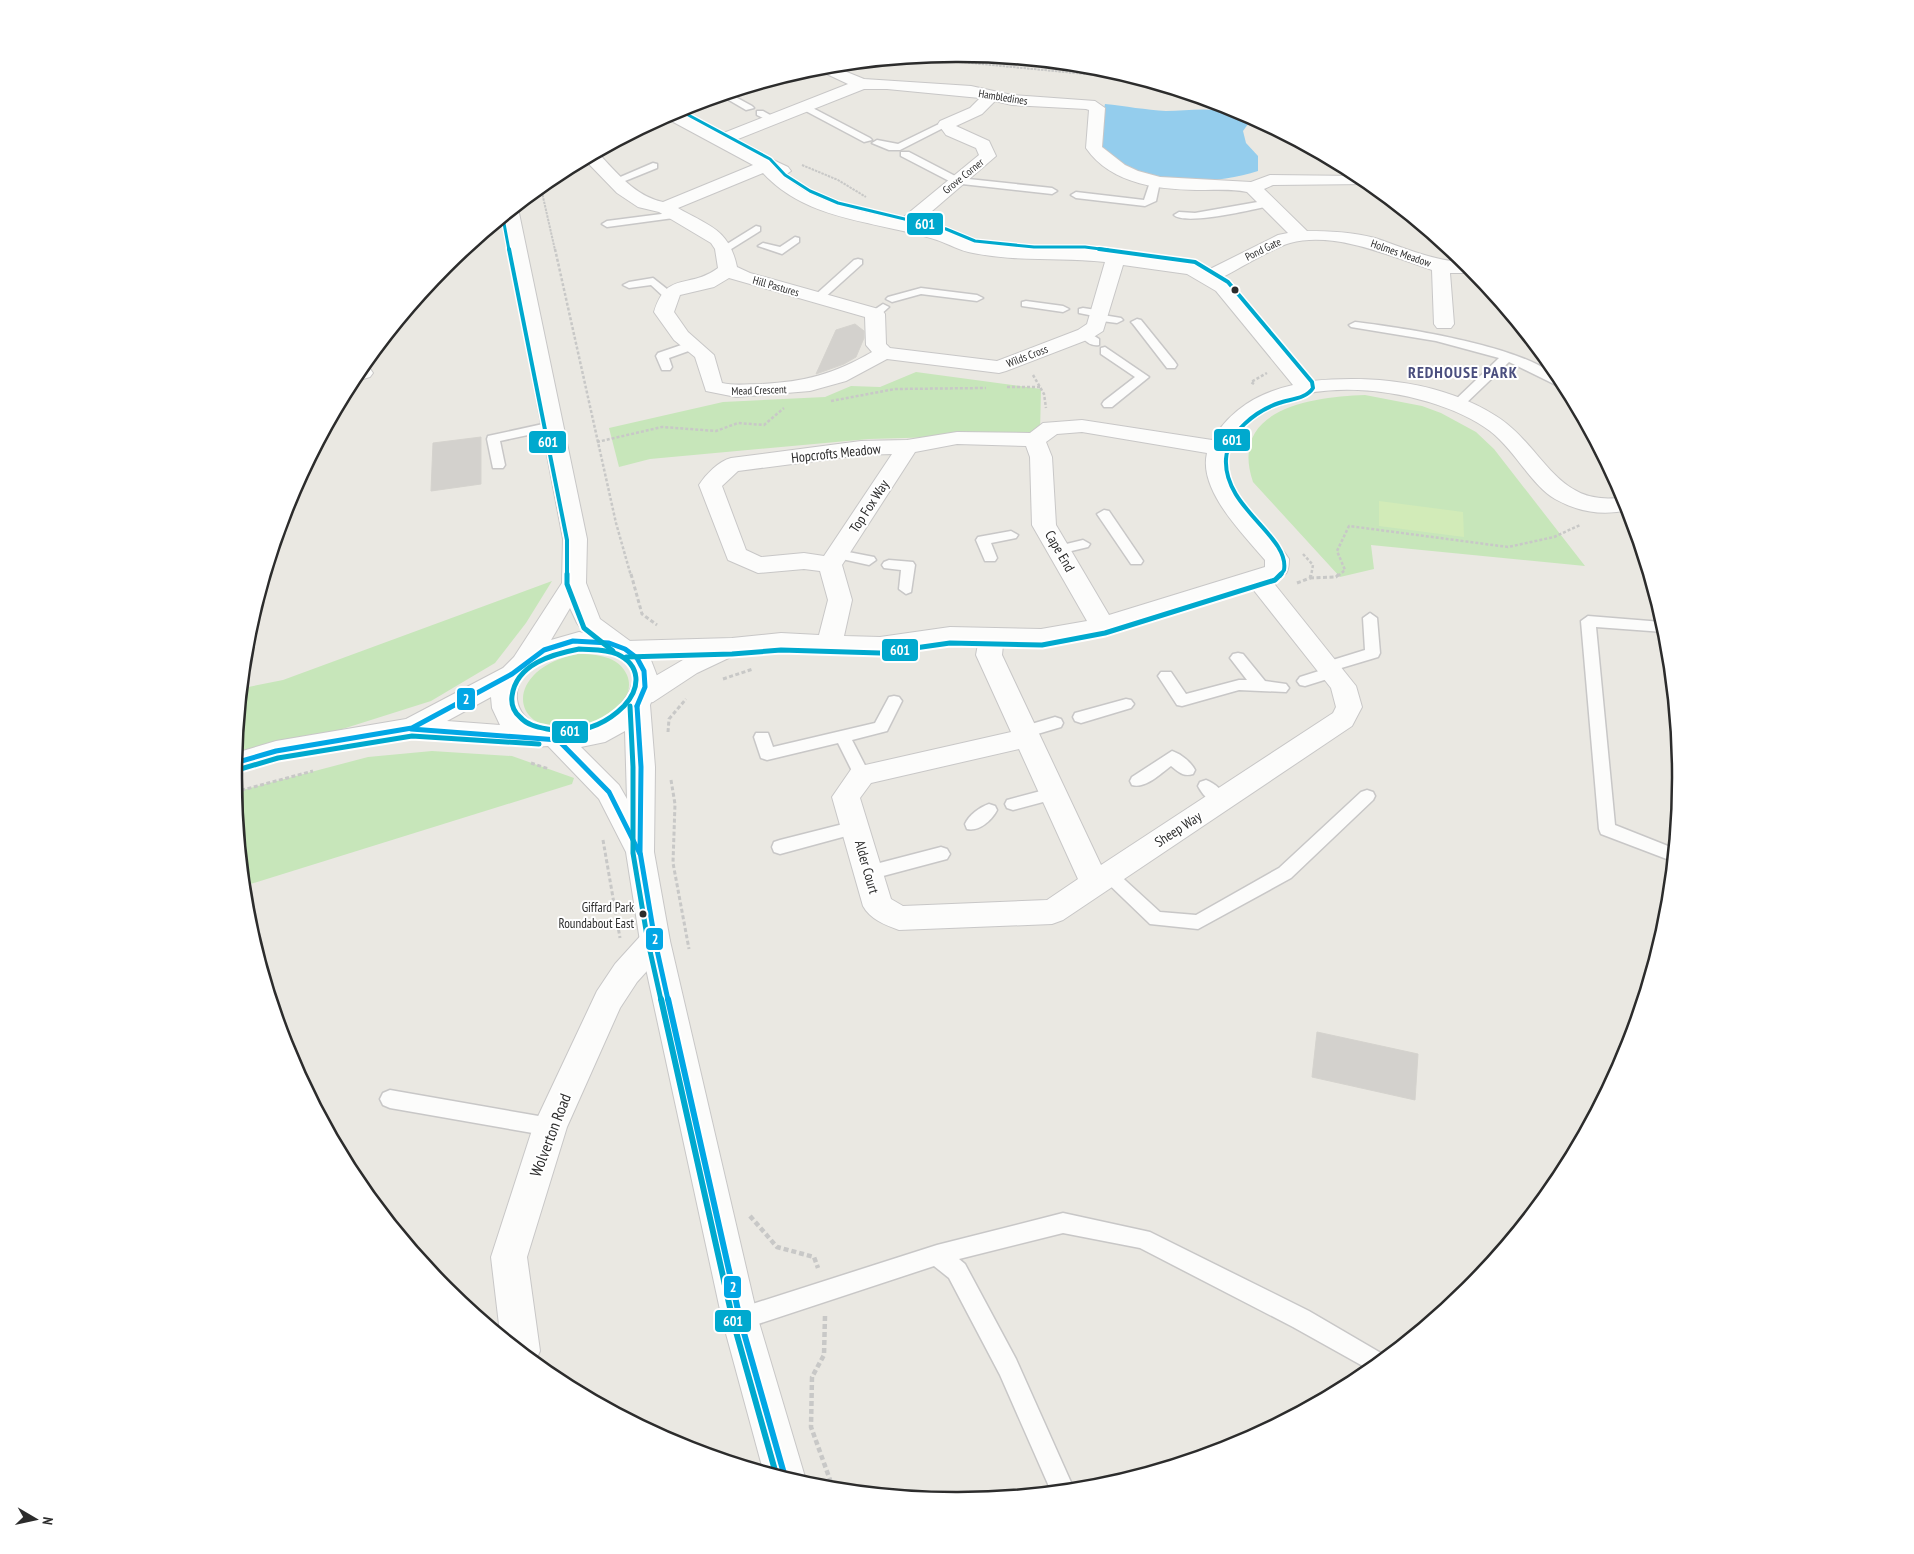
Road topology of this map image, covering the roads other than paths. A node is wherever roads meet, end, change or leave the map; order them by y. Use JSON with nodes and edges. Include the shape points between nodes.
{"nodes":[{"id":1,"x":836,"y":73,"type":"edge"},
{"id":2,"x":862,"y":84,"type":"junction"},
{"id":3,"x":990,"y":97,"type":"junction"},
{"id":4,"x":732,"y":98,"type":"edge"},
{"id":5,"x":805,"y":107,"type":"junction"},
{"id":6,"x":749,"y":108,"type":"dead end"},
{"id":7,"x":680,"y":119,"type":"edge"},
{"id":8,"x":946,"y":124,"type":"junction"},
{"id":9,"x":720,"y":140,"type":"junction"},
{"id":10,"x":867,"y":140,"type":"dead end"},
{"id":11,"x":877,"y":143,"type":"dead end"},
{"id":12,"x":905,"y":154,"type":"dead end"},
{"id":13,"x":596,"y":161,"type":"edge"},
{"id":14,"x":653,"y":166,"type":"dead end"},
{"id":15,"x":766,"y":166,"type":"junction"},
{"id":16,"x":1349,"y":180,"type":"edge"},
{"id":17,"x":616,"y":181,"type":"junction"},
{"id":18,"x":957,"y":181,"type":"junction"},
{"id":19,"x":1155,"y":182,"type":"junction"},
{"id":20,"x":1248,"y":186,"type":"junction"},
{"id":21,"x":1052,"y":191,"type":"dead end"},
{"id":22,"x":1076,"y":195,"type":"dead end"},
{"id":23,"x":1269,"y":203,"type":"junction"},
{"id":24,"x":671,"y":212,"type":"junction"},
{"id":25,"x":1179,"y":214,"type":"dead end"},
{"id":26,"x":511,"y":219,"type":"edge"},
{"id":27,"x":606,"y":224,"type":"dead end"},
{"id":28,"x":903,"y":227,"type":"junction"},
{"id":29,"x":756,"y":229,"type":"dead end"},
{"id":30,"x":1302,"y":236,"type":"junction"},
{"id":31,"x":795,"y":240,"type":"dead end"},
{"id":32,"x":737,"y":243,"type":"junction"},
{"id":33,"x":763,"y":246,"type":"dead end"},
{"id":34,"x":1116,"y":258,"type":"junction"},
{"id":35,"x":858,"y":262,"type":"dead end"},
{"id":36,"x":1441,"y":267,"type":"junction"},
{"id":37,"x":1457,"y":268,"type":"edge"},
{"id":38,"x":728,"y":270,"type":"junction"},
{"id":39,"x":1208,"y":276,"type":"junction"},
{"id":40,"x":629,"y":285,"type":"dead end"},
{"id":41,"x":668,"y":295,"type":"junction"},
{"id":42,"x":818,"y":298,"type":"junction"},
{"id":43,"x":977,"y":298,"type":"dead end"},
{"id":44,"x":1026,"y":304,"type":"dead end"},
{"id":45,"x":884,"y":307,"type":"junction"},
{"id":46,"x":1063,"y":308,"type":"dead end"},
{"id":47,"x":1137,"y":322,"type":"dead end"},
{"id":48,"x":1444,"y":324,"type":"dead end"},
{"id":49,"x":1355,"y":325,"type":"dead end"},
{"id":50,"x":693,"y":345,"type":"junction"},
{"id":51,"x":1105,"y":350,"type":"dead end"},
{"id":52,"x":884,"y":353,"type":"junction"},
{"id":53,"x":1506,"y":358,"type":"junction"},
{"id":54,"x":1170,"y":365,"type":"dead end"},
{"id":55,"x":666,"y":367,"type":"dead end"},
{"id":56,"x":1547,"y":374,"type":"edge"},
{"id":57,"x":1306,"y":387,"type":"junction"},
{"id":58,"x":1108,"y":404,"type":"dead end"},
{"id":59,"x":1457,"y":405,"type":"junction"},
{"id":60,"x":552,"y":426,"type":"junction"},
{"id":61,"x":1043,"y":434,"type":"junction"},
{"id":62,"x":907,"y":447,"type":"junction"},
{"id":63,"x":1218,"y":448,"type":"junction"},
{"id":64,"x":498,"y":465,"type":"dead end"},
{"id":65,"x":1617,"y":505,"type":"edge"},
{"id":66,"x":1104,"y":514,"type":"dead end"},
{"id":67,"x":1011,"y":535,"type":"dead end"},
{"id":68,"x":1083,"y":544,"type":"dead end"},
{"id":69,"x":1059,"y":550,"type":"junction"},
{"id":70,"x":990,"y":558,"type":"dead end"},
{"id":71,"x":834,"y":559,"type":"junction"},
{"id":72,"x":869,"y":560,"type":"dead end"},
{"id":73,"x":1136,"y":560,"type":"dead end"},
{"id":74,"x":889,"y":564,"type":"dead end"},
{"id":75,"x":574,"y":583,"type":"junction"},
{"id":76,"x":1263,"y":586,"type":"junction"},
{"id":77,"x":906,"y":589,"type":"dead end"},
{"id":78,"x":1370,"y":618,"type":"dead end"},
{"id":79,"x":1103,"y":626,"type":"junction"},
{"id":80,"x":1655,"y":626,"type":"edge"},
{"id":81,"x":991,"y":636,"type":"junction"},
{"id":82,"x":829,"y":644,"type":"junction"},
{"id":83,"x":622,"y":647,"type":"junction"},
{"id":84,"x":1238,"y":658,"type":"dead end"},
{"id":85,"x":690,"y":667,"type":"junction"},
{"id":86,"x":517,"y":669,"type":"junction"},
{"id":87,"x":1330,"y":670,"type":"junction"},
{"id":88,"x":1166,"y":676,"type":"dead end"},
{"id":89,"x":1306,"y":681,"type":"dead end"},
{"id":90,"x":1260,"y":686,"type":"junction"},
{"id":91,"x":1281,"y":688,"type":"dead end"},
{"id":92,"x":641,"y":701,"type":"junction"},
{"id":93,"x":894,"y":701,"type":"dead end"},
{"id":94,"x":1126,"y":704,"type":"dead end"},
{"id":95,"x":1081,"y":717,"type":"dead end"},
{"id":96,"x":1055,"y":723,"type":"dead end"},
{"id":97,"x":412,"y":728,"type":"junction"},
{"id":98,"x":1025,"y":735,"type":"junction"},
{"id":99,"x":762,"y":736,"type":"dead end"},
{"id":100,"x":843,"y":737,"type":"junction"},
{"id":101,"x":549,"y":738,"type":"junction"},
{"id":102,"x":243,"y":761,"type":"edge"},
{"id":103,"x":1187,"y":770,"type":"dead end"},
{"id":104,"x":862,"y":775,"type":"junction"},
{"id":105,"x":1138,"y":781,"type":"dead end"},
{"id":106,"x":1052,"y":794,"type":"junction"},
{"id":107,"x":1367,"y":796,"type":"dead end"},
{"id":108,"x":1013,"y":804,"type":"dead end"},
{"id":109,"x":989,"y":810,"type":"dead end"},
{"id":110,"x":973,"y":824,"type":"dead end"},
{"id":111,"x":855,"y":827,"type":"junction"},
{"id":112,"x":780,"y":847,"type":"dead end"},
{"id":113,"x":640,"y":852,"type":"junction"},
{"id":114,"x":1667,"y":853,"type":"edge"},
{"id":115,"x":941,"y":854,"type":"dead end"},
{"id":116,"x":868,"y":873,"type":"junction"},
{"id":117,"x":1102,"y":880,"type":"junction"},
{"id":118,"x":655,"y":941,"type":"junction"},
{"id":119,"x":390,"y":1099,"type":"dead end"},
{"id":120,"x":550,"y":1127,"type":"junction"},
{"id":121,"x":937,"y":1255,"type":"junction"},
{"id":122,"x":740,"y":1319,"type":"junction"},
{"id":123,"x":520,"y":1342,"type":"edge"},
{"id":124,"x":1372,"y":1358,"type":"edge"},
{"id":125,"x":783,"y":1470,"type":"edge"},
{"id":126,"x":1060,"y":1483,"type":"edge"}],
"edges":[{"from":1,"to":2,"type":"street"},
{"from":2,"to":3,"type":"street","name":"Hambledines","via":[[971,92]]},
{"from":2,"to":5,"type":"street","name":"Hambledines"},
{"from":3,"to":8,"type":"street","via":[[976,111]]},
{"from":3,"to":19,"type":"street","name":"Hambledines","via":[[1089,104],[1097,108],[1094,148],[1108,163],[1130,175]]},
{"from":4,"to":6,"type":"lane"},
{"from":5,"to":9,"type":"street","name":"Hambledines","via":[[767,116]]},
{"from":5,"to":10,"type":"lane"},
{"from":7,"to":9,"type":"street"},
{"from":8,"to":11,"type":"lane","via":[[900,147]]},
{"from":8,"to":18,"type":"street","name":"Grove Corner","via":[[952,132],[983,146],[988,156]]},
{"from":9,"to":15,"type":"street"},
{"from":12,"to":18,"type":"lane"},
{"from":13,"to":17,"type":"street"},
{"from":14,"to":17,"type":"lane"},
{"from":15,"to":24,"type":"street","via":[[686,197]]},
{"from":15,"to":28,"type":"street","via":[[780,181],[807,198],[836,210]]},
{"from":16,"to":20,"type":"street","name":"Hambledines","via":[[1270,180]]},
{"from":17,"to":24,"type":"street","via":[[644,203]]},
{"from":18,"to":21,"type":"lane"},
{"from":18,"to":28,"type":"street","name":"Grove Corner"},
{"from":19,"to":20,"type":"street","name":"Hambledines"},
{"from":19,"to":22,"type":"lane","via":[[1151,201],[1145,203]]},
{"from":20,"to":23,"type":"street","name":"Pond Gate"},
{"from":23,"to":25,"type":"lane","via":[[1195,216]]},
{"from":23,"to":30,"type":"street","name":"Pond Gate"},
{"from":24,"to":27,"type":"lane"},
{"from":24,"to":32,"type":"street","via":[[718,239]]},
{"from":26,"to":60,"type":"street"},
{"from":28,"to":34,"type":"street","via":[[944,236],[973,248],[1034,255],[1084,254]]},
{"from":29,"to":32,"type":"lane"},
{"from":30,"to":36,"type":"street","name":"Holmes Meadow","via":[[1334,236],[1368,242]]},
{"from":30,"to":39,"type":"street","name":"Pond Gate","via":[[1284,239]]},
{"from":31,"to":33,"type":"lane","via":[[782,251]]},
{"from":32,"to":38,"type":"street"},
{"from":34,"to":39,"type":"street","via":[[1177,265]]},
{"from":34,"to":52,"type":"street","name":"Wilds Cross","via":[[1090,338],[999,367]]},
{"from":35,"to":42,"type":"lane"},
{"from":36,"to":37,"type":"street","name":"Holmes Meadow"},
{"from":36,"to":48,"type":"street","name":"Holmes Meadow"},
{"from":38,"to":41,"type":"street","via":[[705,284],[678,288]]},
{"from":38,"to":42,"type":"street","name":"Hill Pastures"},
{"from":39,"to":57,"type":"street","via":[[1223,287]]},
{"from":40,"to":41,"type":"lane","via":[[653,281]]},
{"from":41,"to":50,"type":"street","name":"Mead Crescent","via":[[664,312],[681,336]]},
{"from":42,"to":45,"type":"street","name":"Hill Pastures"},
{"from":43,"to":45,"type":"lane","via":[[921,291]]},
{"from":44,"to":46,"type":"lane"},
{"from":45,"to":52,"type":"street","via":[[876,345]]},
{"from":47,"to":54,"type":"lane"},
{"from":49,"to":53,"type":"lane","via":[[1458,340]]},
{"from":50,"to":52,"type":"street","name":"Mead Crescent","via":[[704,355],[713,387],[724,391],[796,389],[827,382]]},
{"from":50,"to":55,"type":"lane","via":[[662,356]]},
{"from":51,"to":58,"type":"lane","via":[[1143,376]]},
{"from":53,"to":56,"type":"lane"},
{"from":53,"to":59,"type":"lane"},
{"from":57,"to":59,"type":"street","via":[[1357,384],[1409,390]]},
{"from":57,"to":63,"type":"street","via":[[1269,399],[1253,409],[1232,425]]},
{"from":59,"to":65,"type":"street","via":[[1498,427],[1523,449],[1562,494],[1600,507]]},
{"from":60,"to":64,"type":"lane","via":[[493,439]]},
{"from":60,"to":75,"type":"street","via":[[574,539]]},
{"from":61,"to":62,"type":"street","name":"Hopcrofts Meadow","via":[[957,438]]},
{"from":61,"to":63,"type":"street","name":"Hopcrofts Meadow","via":[[1082,426]]},
{"from":61,"to":69,"type":"street","name":"Cape End","via":[[1044,524],[1040,530]]},
{"from":62,"to":71,"type":"street","name":"Top Fox Way"},
{"from":62,"to":71,"type":"street","name":"Hopcrofts Meadow","via":[[861,448],[731,465],[710,485],[736,555],[758,564]]},
{"from":63,"to":76,"type":"street","via":[[1216,467],[1225,494],[1277,559],[1277,570]]},
{"from":66,"to":73,"type":"lane","via":[[1112,537]]},
{"from":67,"to":70,"type":"lane","via":[[983,540]]},
{"from":68,"to":69,"type":"lane"},
{"from":69,"to":79,"type":"street","name":"Cape End"},
{"from":71,"to":72,"type":"lane"},
{"from":71,"to":82,"type":"street","via":[[840,600]]},
{"from":74,"to":77,"type":"lane","via":[[908,565]]},
{"from":75,"to":83,"type":"street","via":[[589,623]]},
{"from":75,"to":86,"type":"street"},
{"from":76,"to":79,"type":"street"},
{"from":76,"to":87,"type":"street","name":"Sheep Way"},
{"from":78,"to":87,"type":"lane","via":[[1373,652]]},
{"from":79,"to":81,"type":"street","via":[[1042,638]]},
{"from":80,"to":114,"type":"lane","via":[[1588,621],[1607,829]]},
{"from":81,"to":82,"type":"street","via":[[950,635],[880,646]]},
{"from":81,"to":98,"type":"street","via":[[989,655]]},
{"from":82,"to":85,"type":"street","via":[[781,642],[732,647]]},
{"from":83,"to":85,"type":"street"},
{"from":83,"to":86,"type":"street","via":[[598,641],[558,645],[539,652]]},
{"from":83,"to":92,"type":"street","via":[[638,658],[644,669],[647,682]]},
{"from":84,"to":90,"type":"lane"},
{"from":85,"to":92,"type":"street"},
{"from":86,"to":97,"type":"street"},
{"from":86,"to":101,"type":"street","via":[[505,689],[504,704],[510,718],[523,730]]},
{"from":87,"to":89,"type":"lane"},
{"from":87,"to":117,"type":"street","name":"Sheep Way","via":[[1343,686],[1349,707],[1343,719],[1213,794]]},
{"from":88,"to":90,"type":"lane","via":[[1182,701],[1239,685]]},
{"from":90,"to":91,"type":"lane"},
{"from":92,"to":101,"type":"street","via":[[623,720],[604,731],[581,738]]},
{"from":92,"to":113,"type":"street"},
{"from":93,"to":100,"type":"lane","via":[[881,728]]},
{"from":94,"to":95,"type":"lane"},
{"from":96,"to":98,"type":"lane"},
{"from":97,"to":101,"type":"street"},
{"from":97,"to":102,"type":"street","via":[[276,751]]},
{"from":98,"to":104,"type":"street"},
{"from":98,"to":106,"type":"street"},
{"from":99,"to":100,"type":"lane","via":[[766,754]]},
{"from":100,"to":104,"type":"lane"},
{"from":101,"to":113,"type":"street","via":[[610,792]]},
{"from":103,"to":105,"type":"lane","via":[[1172,757]]},
{"from":104,"to":111,"type":"street","name":"Alder Court","via":[[846,797]]},
{"from":106,"to":108,"type":"lane"},
{"from":106,"to":117,"type":"street"},
{"from":107,"to":117,"type":"lane","via":[[1285,873],[1198,922],[1156,919]]},
{"from":109,"to":110,"type":"lane"},
{"from":111,"to":112,"type":"lane"},
{"from":111,"to":116,"type":"street","name":"Alder Court"},
{"from":113,"to":118,"type":"street"},
{"from":115,"to":116,"type":"lane"},
{"from":116,"to":117,"type":"street","name":"Alder Court","via":[[878,906],[899,918],[1052,912]]},
{"from":118,"to":120,"type":"street","name":"Wolverton Road","via":[[626,973],[608,1000]]},
{"from":118,"to":122,"type":"street"},
{"from":119,"to":120,"type":"lane"},
{"from":120,"to":123,"type":"street","name":"Wolverton Road","via":[[509,1257]]},
{"from":121,"to":122,"type":"lane"},
{"from":121,"to":124,"type":"lane","via":[[1063,1223],[1143,1239]]},
{"from":121,"to":126,"type":"lane","via":[[957,1271],[1008,1367]]},
{"from":122,"to":125,"type":"street"}]}
